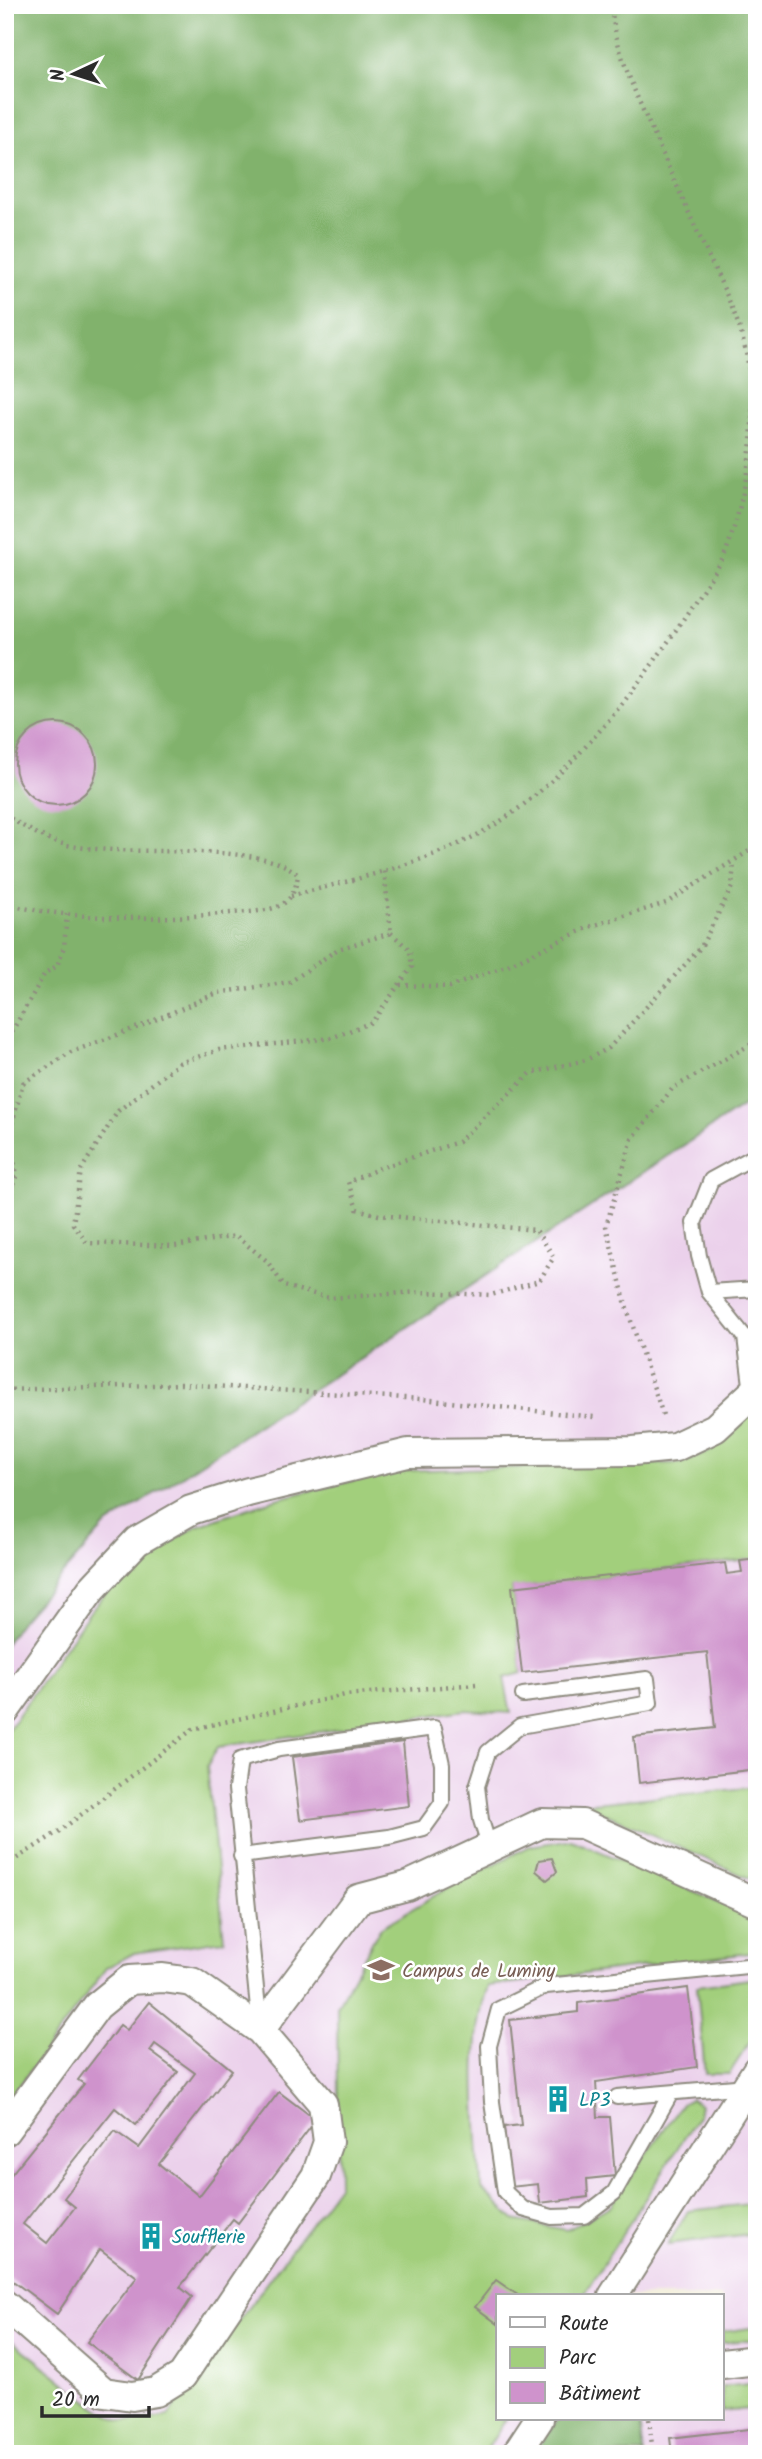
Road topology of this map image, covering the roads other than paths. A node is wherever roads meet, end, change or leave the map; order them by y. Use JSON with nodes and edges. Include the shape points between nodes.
{"nodes":[{"id":1,"x":757,"y":1155,"type":"edge"},
{"id":2,"x":757,"y":1289,"type":"edge"},
{"id":3,"x":709,"y":1292,"type":"junction"},
{"id":4,"x":754,"y":1391,"type":"edge"},
{"id":5,"x":523,"y":1695,"type":"dead end"},
{"id":6,"x":5,"y":1711,"type":"edge"},
{"id":7,"x":490,"y":1849,"type":"junction"},
{"id":8,"x":241,"y":1856,"type":"dead end"},
{"id":9,"x":757,"y":1903,"type":"edge"},
{"id":10,"x":757,"y":1965,"type":"edge"},
{"id":11,"x":260,"y":2029,"type":"junction"},
{"id":12,"x":752,"y":2078,"type":"edge"},
{"id":13,"x":671,"y":2093,"type":"junction"},
{"id":14,"x":617,"y":2097,"type":"dead end"},
{"id":15,"x":5,"y":2131,"type":"edge"},
{"id":16,"x":614,"y":2294,"type":"edge"},
{"id":17,"x":5,"y":2305,"type":"edge"},
{"id":18,"x":757,"y":2360,"type":"edge"},
{"id":19,"x":724,"y":2364,"type":"edge"},
{"id":20,"x":538,"y":2420,"type":"edge"},
{"id":21,"x":516,"y":2454,"type":"edge"}],
"edges":[{"from":1,"to":3,"type":"lane","via":[[711,1180],[694,1223]]},
{"from":2,"to":3,"type":"lane"},
{"from":3,"to":4,"type":"lane","via":[[745,1337]]},
{"from":4,"to":6,"type":"street","via":[[715,1428],[675,1447],[408,1453],[191,1510],[138,1541],[91,1590]]},
{"from":5,"to":7,"type":"lane","via":[[647,1678],[650,1703],[520,1726],[488,1752],[477,1787]]},
{"from":7,"to":9,"type":"street","via":[[542,1823],[582,1824]]},
{"from":7,"to":11,"type":"street","via":[[407,1886],[358,1899]]},
{"from":8,"to":11,"type":"lane","via":[[254,1854],[268,1853],[389,1837],[424,1828],[442,1803],[442,1764],[434,1728],[279,1749],[240,1760],[236,1788],[241,1852],[242,1866]]},
{"from":10,"to":13,"type":"lane","via":[[546,1986],[499,2009],[489,2046],[505,2192],[523,2209],[552,2217],[584,2216],[614,2193]]},
{"from":11,"to":15,"type":"street","via":[[192,1982],[129,1980],[97,2006]]},
{"from":11,"to":17,"type":"street","via":[[323,2104],[328,2142],[316,2176],[182,2376],[156,2392],[132,2396],[104,2392]]},
{"from":12,"to":13,"type":"lane"},
{"from":12,"to":16,"type":"street"},
{"from":13,"to":14,"type":"lane"},
{"from":18,"to":19,"type":"street"},
{"from":20,"to":21,"type":"street"}]}
